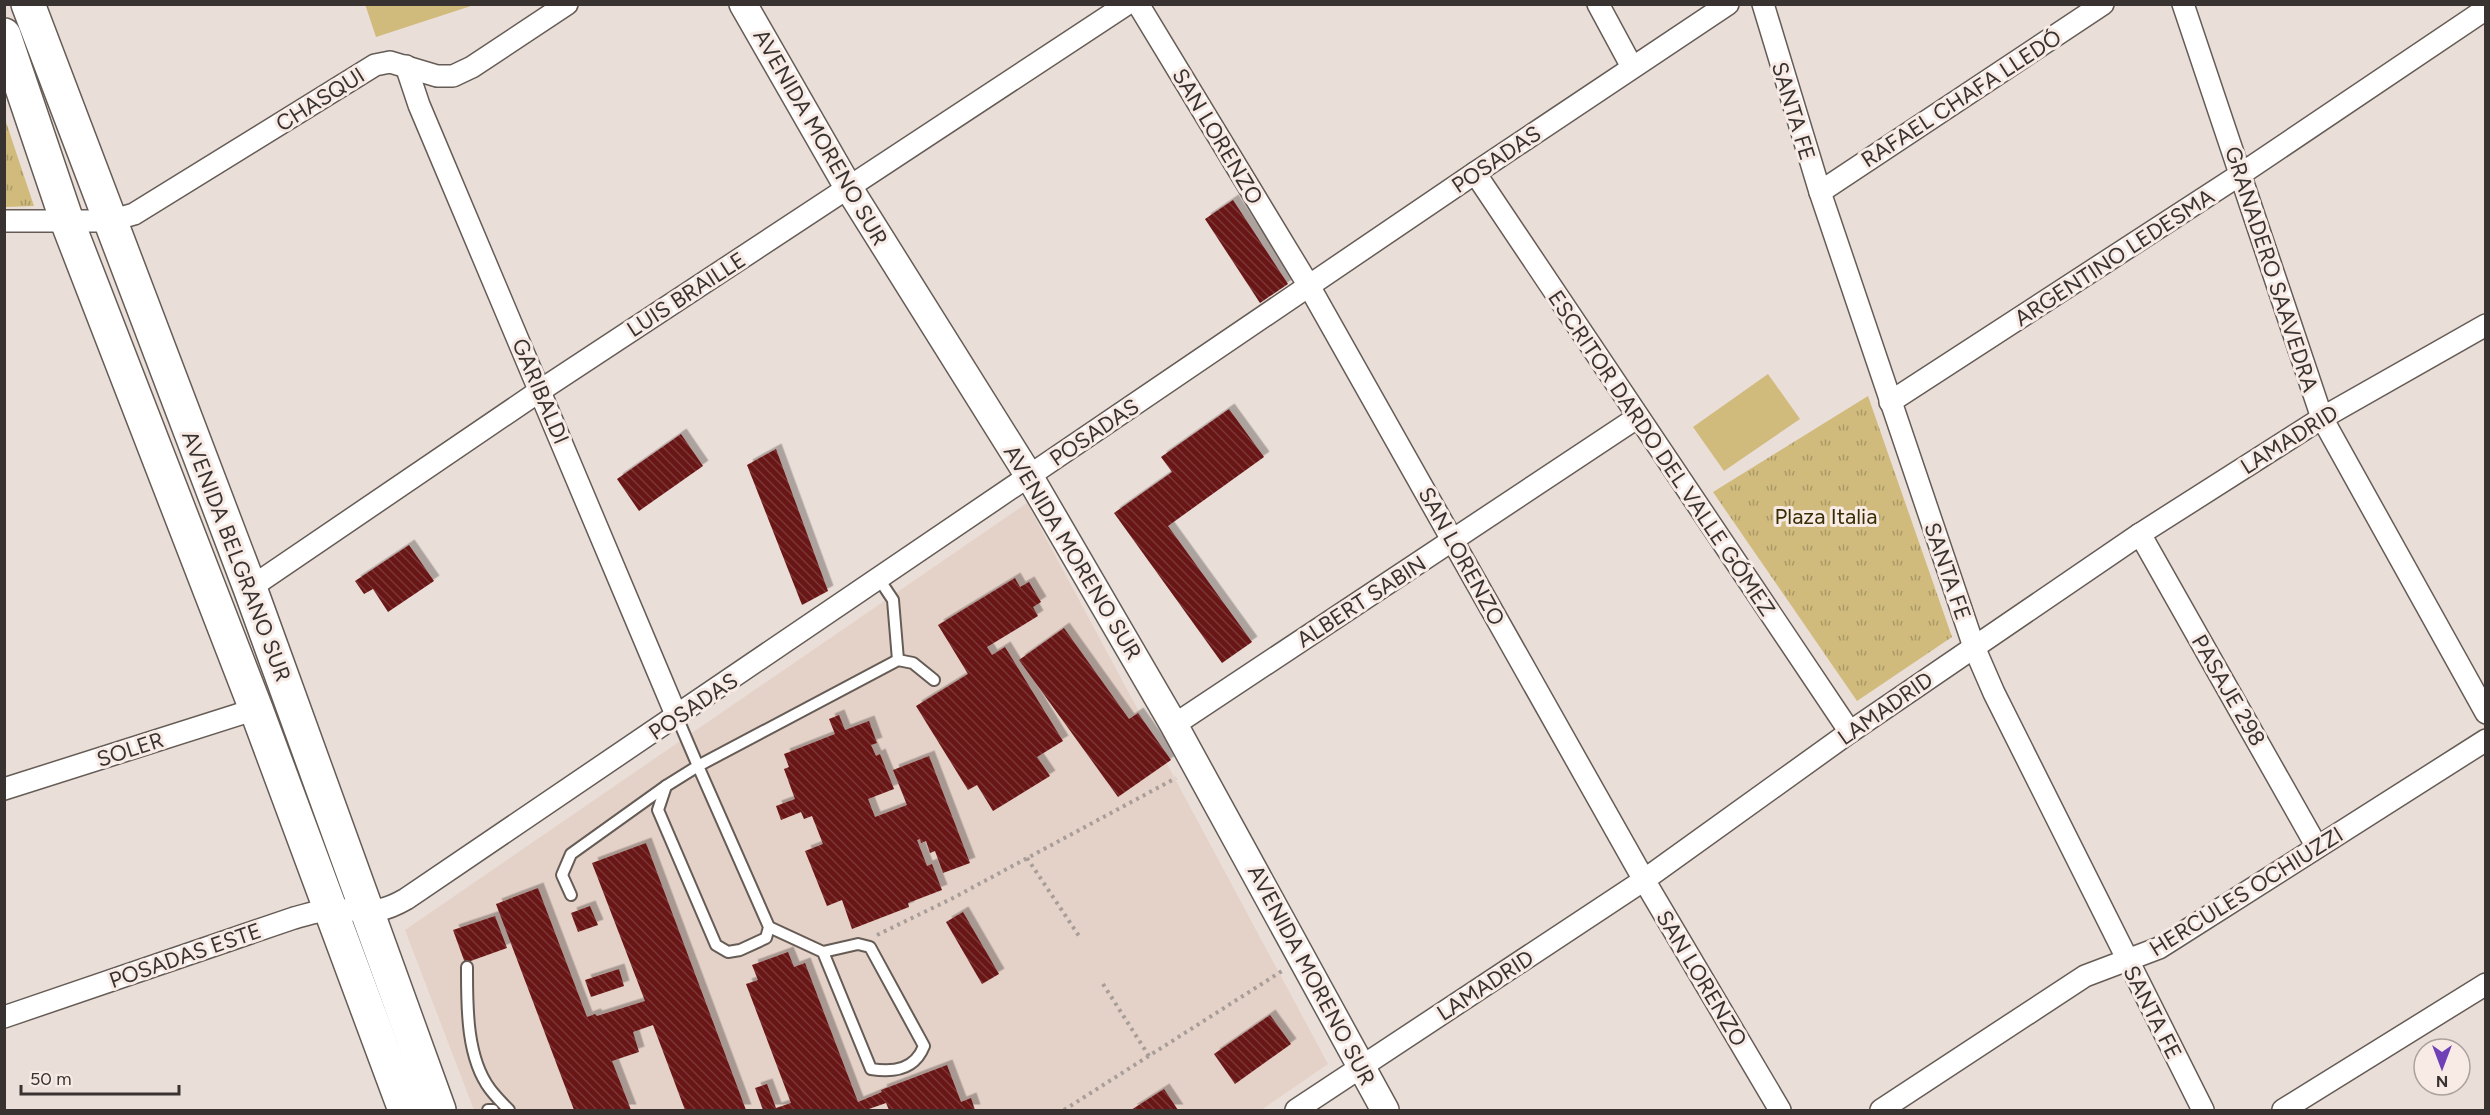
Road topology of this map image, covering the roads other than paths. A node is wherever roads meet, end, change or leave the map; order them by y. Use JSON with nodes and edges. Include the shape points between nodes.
{"nodes":[{"id":1,"x":28,"y":4,"type":"edge"},
{"id":2,"x":567,"y":4,"type":"edge"},
{"id":3,"x":743,"y":4,"type":"edge"},
{"id":4,"x":1127,"y":4,"type":"edge"},
{"id":5,"x":1138,"y":4,"type":"edge"},
{"id":6,"x":1598,"y":4,"type":"edge"},
{"id":7,"x":1728,"y":4,"type":"edge"},
{"id":8,"x":1763,"y":4,"type":"edge"},
{"id":9,"x":2103,"y":4,"type":"edge"},
{"id":10,"x":2183,"y":4,"type":"edge"},
{"id":11,"x":2486,"y":9,"type":"edge"},
{"id":12,"x":4,"y":35,"type":"edge"},
{"id":13,"x":406,"y":66,"type":"junction"},
{"id":14,"x":1632,"y":67,"type":"junction"},
{"id":15,"x":1475,"y":173,"type":"junction"},
{"id":16,"x":2241,"y":174,"type":"junction"},
{"id":17,"x":848,"y":187,"type":"junction"},
{"id":18,"x":1820,"y":192,"type":"junction"},
{"id":19,"x":4,"y":221,"type":"edge"},
{"id":20,"x":67,"y":221,"type":"junction"},
{"id":21,"x":110,"y":221,"type":"junction"},
{"id":22,"x":1309,"y":286,"type":"junction"},
{"id":23,"x":2486,"y":325,"type":"edge"},
{"id":24,"x":541,"y":390,"type":"junction"},
{"id":25,"x":1890,"y":402,"type":"junction"},
{"id":26,"x":1638,"y":417,"type":"junction"},
{"id":27,"x":2322,"y":418,"type":"junction"},
{"id":28,"x":1029,"y":476,"type":"junction"},
{"id":29,"x":2140,"y":534,"type":"junction"},
{"id":30,"x":1453,"y":540,"type":"junction"},
{"id":31,"x":879,"y":579,"type":"junction"},
{"id":32,"x":250,"y":588,"type":"junction"},
{"id":33,"x":1974,"y":647,"type":"junction"},
{"id":34,"x":898,"y":660,"type":"junction"},
{"id":35,"x":934,"y":680,"type":"dead end"},
{"id":36,"x":255,"y":709,"type":"junction"},
{"id":37,"x":2486,"y":713,"type":"edge"},
{"id":38,"x":677,"y":717,"type":"junction"},
{"id":39,"x":1174,"y":724,"type":"junction"},
{"id":40,"x":1850,"y":732,"type":"junction"},
{"id":41,"x":2486,"y":740,"type":"edge"},
{"id":42,"x":698,"y":766,"type":"junction"},
{"id":43,"x":666,"y":786,"type":"junction"},
{"id":44,"x":4,"y":789,"type":"edge"},
{"id":45,"x":2317,"y":847,"type":"junction"},
{"id":46,"x":1644,"y":880,"type":"junction"},
{"id":47,"x":571,"y":895,"type":"dead end"},
{"id":48,"x":331,"y":910,"type":"junction"},
{"id":49,"x":368,"y":912,"type":"junction"},
{"id":50,"x":769,"y":927,"type":"junction"},
{"id":51,"x":824,"y":952,"type":"junction"},
{"id":52,"x":2126,"y":961,"type":"junction"},
{"id":53,"x":467,"y":967,"type":"dead end"},
{"id":54,"x":2486,"y":984,"type":"edge"},
{"id":55,"x":4,"y":1017,"type":"edge"},
{"id":56,"x":1362,"y":1066,"type":"junction"},
{"id":57,"x":405,"y":1110,"type":"edge"},
{"id":58,"x":439,"y":1110,"type":"edge"},
{"id":59,"x":489,"y":1110,"type":"edge"},
{"id":60,"x":494,"y":1110,"type":"edge"},
{"id":61,"x":509,"y":1110,"type":"edge"},
{"id":62,"x":1296,"y":1110,"type":"edge"},
{"id":63,"x":1385,"y":1110,"type":"edge"},
{"id":64,"x":1780,"y":1110,"type":"edge"},
{"id":65,"x":1881,"y":1110,"type":"edge"},
{"id":66,"x":2203,"y":1110,"type":"edge"},
{"id":67,"x":2283,"y":1110,"type":"edge"}],
"edges":[{"from":1,"to":21,"type":"highway","name":"AVENIDA BELGRANO SUR"},
{"from":2,"to":13,"type":"street","name":"CHASQUI","via":[[453,76],[437,76]]},
{"from":3,"to":17,"type":"street","name":"AVENIDA MORENO SUR"},
{"from":4,"to":17,"type":"street","name":"LUIS BRAILLE"},
{"from":5,"to":22,"type":"street","name":"SAN LORENZO"},
{"from":6,"to":14,"type":"street"},
{"from":7,"to":14,"type":"street","name":"POSADAS"},
{"from":8,"to":18,"type":"street","name":"SANTA FE"},
{"from":9,"to":18,"type":"street","name":"RAFAEL CHAFA LLEDÓ"},
{"from":10,"to":16,"type":"street","name":"GRANADERO SAAVEDRA"},
{"from":11,"to":16,"type":"street","name":"ARGENTINO LEDESMA"},
{"from":12,"to":20,"type":"highway","name":"AVENIDA BELGRANO SUR"},
{"from":13,"to":21,"type":"street","name":"CHASQUI","via":[[390,62],[375,65],[134,214]]},
{"from":13,"to":24,"type":"street","name":"GARIBALDI","via":[[419,105]]},
{"from":14,"to":15,"type":"street","name":"POSADAS"},
{"from":15,"to":22,"type":"street","name":"POSADAS"},
{"from":15,"to":26,"type":"street","name":"ESCRITOR DARDO DEL VALLE GÓMEZ"},
{"from":16,"to":25,"type":"street","name":"ARGENTINO LEDESMA"},
{"from":16,"to":27,"type":"street","name":"GRANADERO SAAVEDRA"},
{"from":17,"to":24,"type":"street","name":"LUIS BRAILLE"},
{"from":17,"to":28,"type":"street","name":"AVENIDA MORENO SUR"},
{"from":18,"to":25,"type":"street","name":"SANTA FE"},
{"from":19,"to":20,"type":"street","name":"CHASQUI"},
{"from":20,"to":21,"type":"street","name":"CHASQUI"},
{"from":20,"to":36,"type":"highway","name":"AVENIDA BELGRANO SUR"},
{"from":21,"to":32,"type":"highway","name":"AVENIDA BELGRANO SUR"},
{"from":22,"to":28,"type":"street","name":"POSADAS"},
{"from":22,"to":30,"type":"street","name":"SAN LORENZO"},
{"from":23,"to":27,"type":"street","name":"LAMADRID"},
{"from":24,"to":32,"type":"street","name":"LUIS BRAILLE"},
{"from":24,"to":38,"type":"street","name":"GARIBALDI"},
{"from":25,"to":33,"type":"street","name":"SANTA FE"},
{"from":26,"to":30,"type":"street","name":"ALBERT SABIN"},
{"from":26,"to":40,"type":"street","name":"ESCRITOR DARDO DEL VALLE GÓMEZ"},
{"from":27,"to":29,"type":"street","name":"LAMADRID"},
{"from":27,"to":37,"type":"street","name":"GRANADERO SAAVEDRA"},
{"from":28,"to":31,"type":"street","name":"POSADAS"},
{"from":28,"to":39,"type":"street","name":"AVENIDA MORENO SUR"},
{"from":29,"to":33,"type":"street","name":"LAMADRID"},
{"from":29,"to":45,"type":"street","name":"PASAJE 298"},
{"from":30,"to":39,"type":"street","name":"ALBERT SABIN"},
{"from":30,"to":46,"type":"street","name":"SAN LORENZO"},
{"from":31,"to":34,"type":"lane","via":[[893,600]]},
{"from":31,"to":38,"type":"street","name":"POSADAS"},
{"from":32,"to":49,"type":"highway","name":"AVENIDA BELGRANO SUR"},
{"from":33,"to":40,"type":"street","name":"LAMADRID"},
{"from":33,"to":52,"type":"street","name":"SANTA FE"},
{"from":34,"to":35,"type":"lane","via":[[913,663]]},
{"from":34,"to":42,"type":"lane"},
{"from":36,"to":44,"type":"street","name":"SOLER"},
{"from":36,"to":48,"type":"highway","name":"AVENIDA BELGRANO SUR"},
{"from":38,"to":42,"type":"lane"},
{"from":38,"to":49,"type":"street","name":"POSADAS","via":[[406,899],[391,908]]},
{"from":39,"to":56,"type":"street","name":"AVENIDA MORENO SUR"},
{"from":40,"to":46,"type":"street","name":"LAMADRID"},
{"from":41,"to":45,"type":"street","name":"HERCULES OCHIUZZI"},
{"from":42,"to":43,"type":"lane"},
{"from":42,"to":50,"type":"lane"},
{"from":43,"to":47,"type":"lane","via":[[572,854],[562,875]]},
{"from":43,"to":50,"type":"lane","via":[[658,810],[716,945],[728,952],[740,950],[766,938]]},
{"from":45,"to":52,"type":"street","name":"HERCULES OCHIUZZI","via":[[2159,948]]},
{"from":46,"to":56,"type":"street","name":"LAMADRID"},
{"from":46,"to":64,"type":"street","name":"SAN LORENZO"},
{"from":48,"to":49,"type":"street","name":"POSADAS ESTE"},
{"from":48,"to":55,"type":"street","name":"POSADAS ESTE","via":[[294,918]]},
{"from":48,"to":57,"type":"highway","name":"AVENIDA BELGRANO SUR"},
{"from":49,"to":58,"type":"highway","name":"AVENIDA BELGRANO SUR"},
{"from":50,"to":51,"type":"lane"},
{"from":51,"to":51,"type":"lane","via":[[858,944],[870,946],[924,1046],[919,1058],[887,1072],[872,1069]]},
{"from":52,"to":65,"type":"street","name":"HERCULES OCHIUZZI","via":[[2085,976]]},
{"from":52,"to":66,"type":"street","name":"SANTA FE"},
{"from":53,"to":61,"type":"lane","via":[[467,1019],[474,1053],[489,1088]]},
{"from":54,"to":67,"type":"street"},
{"from":56,"to":62,"type":"street","name":"LAMADRID"},
{"from":56,"to":63,"type":"street","name":"AVENIDA MORENO SUR"},
{"from":59,"to":60,"type":"lane"}]}
